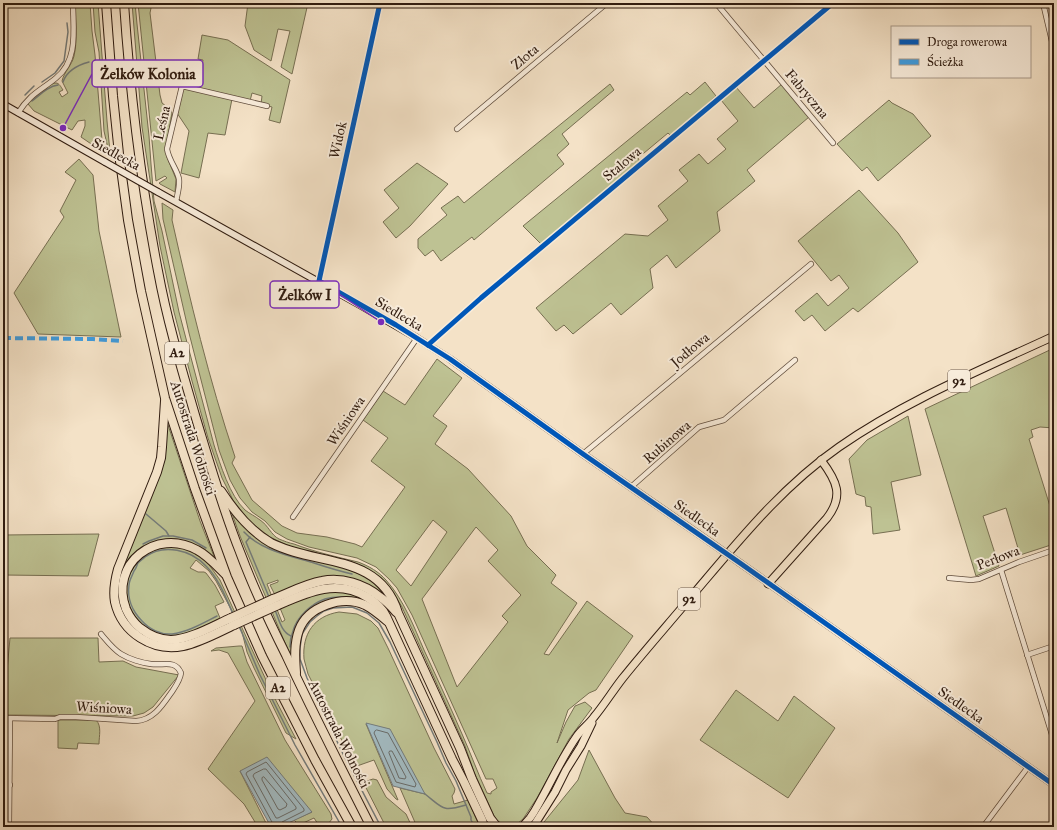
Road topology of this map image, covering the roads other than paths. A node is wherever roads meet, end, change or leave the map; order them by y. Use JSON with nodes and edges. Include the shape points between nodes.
{"nodes":[{"id":1,"x":72,"y":3,"type":"edge"},
{"id":2,"x":106,"y":3,"type":"edge"},
{"id":3,"x":124,"y":3,"type":"edge"},
{"id":4,"x":380,"y":3,"type":"edge"},
{"id":5,"x":607,"y":3,"type":"edge"},
{"id":6,"x":716,"y":3,"type":"edge"},
{"id":7,"x":833,"y":3,"type":"edge"},
{"id":8,"x":1043,"y":3,"type":"edge"},
{"id":9,"x":1054,"y":50,"type":"edge"},
{"id":10,"x":764,"y":60,"type":"junction"},
{"id":11,"x":3,"y":104,"type":"edge"},
{"id":12,"x":267,"y":106,"type":"dead end"},
{"id":13,"x":18,"y":113,"type":"junction"},
{"id":14,"x":457,"y":128,"type":"dead end"},
{"id":15,"x":833,"y":143,"type":"dead end"},
{"id":16,"x":176,"y":202,"type":"junction"},
{"id":17,"x":811,"y":264,"type":"dead end"},
{"id":18,"x":318,"y":282,"type":"junction"},
{"id":19,"x":1054,"y":336,"type":"edge"},
{"id":20,"x":417,"y":338,"type":"junction"},
{"id":21,"x":428,"y":345,"type":"junction"},
{"id":22,"x":795,"y":360,"type":"dead end"},
{"id":23,"x":165,"y":398,"type":"junction"},
{"id":24,"x":583,"y":454,"type":"junction"},
{"id":25,"x":821,"y":460,"type":"junction"},
{"id":26,"x":214,"y":480,"type":"junction"},
{"id":27,"x":631,"y":487,"type":"junction"},
{"id":28,"x":293,"y":518,"type":"dead end"},
{"id":29,"x":1054,"y":550,"type":"edge"},
{"id":30,"x":1001,"y":570,"type":"junction"},
{"id":31,"x":227,"y":577,"type":"junction"},
{"id":32,"x":949,"y":578,"type":"dead end"},
{"id":33,"x":768,"y":584,"type":"junction"},
{"id":34,"x":275,"y":603,"type":"junction"},
{"id":35,"x":398,"y":614,"type":"junction"},
{"id":36,"x":233,"y":622,"type":"junction"},
{"id":37,"x":388,"y":622,"type":"junction"},
{"id":38,"x":101,"y":634,"type":"dead end"},
{"id":39,"x":1054,"y":646,"type":"edge"},
{"id":40,"x":1028,"y":655,"type":"junction"},
{"id":41,"x":296,"y":678,"type":"junction"},
{"id":42,"x":3,"y":718,"type":"edge"},
{"id":43,"x":594,"y":718,"type":"junction"},
{"id":44,"x":10,"y":719,"type":"junction"},
{"id":45,"x":1054,"y":741,"type":"edge"},
{"id":46,"x":1028,"y":767,"type":"junction"},
{"id":47,"x":3,"y":785,"type":"edge"},
{"id":48,"x":10,"y":785,"type":"junction"},
{"id":49,"x":1054,"y":785,"type":"edge"},
{"id":50,"x":9,"y":827,"type":"edge"},
{"id":51,"x":352,"y":827,"type":"edge"},
{"id":52,"x":371,"y":827,"type":"edge"},
{"id":53,"x":484,"y":827,"type":"edge"},
{"id":54,"x":497,"y":827,"type":"edge"},
{"id":55,"x":522,"y":827,"type":"edge"},
{"id":56,"x":533,"y":827,"type":"edge"},
{"id":57,"x":983,"y":827,"type":"edge"}],
"edges":[{"from":1,"to":13,"type":"street","via":[[73,42],[70,60],[58,77],[26,100]]},
{"from":2,"to":23,"type":"highway","name":"Autostrada Wolności","number":"A2","via":[[113,96],[128,220]]},
{"from":3,"to":26,"type":"highway","name":"Autostrada Wolności","number":"A2","via":[[136,134],[158,273],[179,362]]},
{"from":4,"to":18,"type":"street","name":"Widok"},
{"from":5,"to":14,"type":"street","name":"Złota"},
{"from":6,"to":10,"type":"street","name":"Fabryczna"},
{"from":7,"to":10,"type":"street","name":"Stalowa"},
{"from":8,"to":9,"type":"street"},
{"from":10,"to":15,"type":"street","name":"Fabryczna"},
{"from":10,"to":21,"type":"street","name":"Stalowa"},
{"from":11,"to":13,"type":"main road","name":"Siedlecka"},
{"from":12,"to":16,"type":"street","name":"Leśna","via":[[182,86],[168,145],[168,156],[179,181]]},
{"from":13,"to":16,"type":"main road","name":"Siedlecka","bridge":true},
{"from":16,"to":18,"type":"main road","name":"Siedlecka"},
{"from":17,"to":24,"type":"street","name":"Jodłowa"},
{"from":18,"to":20,"type":"main road","name":"Siedlecka"},
{"from":19,"to":25,"type":"main road","number":"92","via":[[912,403]]},
{"from":20,"to":21,"type":"main road","name":"Siedlecka"},
{"from":20,"to":28,"type":"street","name":"Wiśniowa"},
{"from":21,"to":24,"type":"main road","name":"Siedlecka"},
{"from":22,"to":27,"type":"street","name":"Rubinowa","via":[[724,420],[699,427]]},
{"from":23,"to":31,"type":"highway","name":"Autostrada Wolności","number":"A2"},
{"from":23,"to":36,"type":"highway","via":[[159,465],[115,579],[114,592],[118,612],[135,634],[154,645],[166,647],[192,644]]},
{"from":24,"to":27,"type":"main road","name":"Siedlecka"},
{"from":25,"to":33,"type":"main road","via":[[836,488],[837,499],[834,508]]},
{"from":25,"to":43,"type":"main road","number":"92","via":[[781,495],[746,532],[631,669]]},
{"from":26,"to":35,"type":"highway","via":[[238,515],[263,538],[293,552],[346,564],[362,571],[386,590]]},
{"from":26,"to":41,"type":"highway","name":"Autostrada Wolności","number":"A2","via":[[265,613]]},
{"from":27,"to":33,"type":"main road","name":"Siedlecka","bridge":true},
{"from":29,"to":30,"type":"street","name":"Perłowa"},
{"from":30,"to":32,"type":"street","name":"Perłowa","via":[[979,579]]},
{"from":30,"to":40,"type":"street"},
{"from":31,"to":36,"type":"highway","via":[[197,550],[175,542],[160,544],[144,551],[129,566],[123,584],[123,601],[136,625],[148,634],[164,639],[188,637]]},
{"from":31,"to":51,"type":"highway","name":"Autostrada Wolności","number":"A2","via":[[262,656]]},
{"from":33,"to":46,"type":"main road","name":"Siedlecka"},
{"from":34,"to":35,"type":"highway","via":[[311,584],[339,580],[368,589],[381,597]]},
{"from":34,"to":36,"type":"highway","bridge":true},
{"from":34,"to":37,"type":"highway","via":[[315,590],[344,589],[358,592],[374,602]]},
{"from":35,"to":54,"type":"highway","via":[[488,814]]},
{"from":37,"to":41,"type":"highway","via":[[363,604],[337,601],[321,607],[313,612],[300,628],[295,649]]},
{"from":37,"to":53,"type":"highway"},
{"from":38,"to":44,"type":"street","name":"Wiśniowa","via":[[121,654],[128,657],[151,664],[177,666],[181,673],[179,681],[156,712],[148,718],[136,721],[76,717]]},
{"from":39,"to":40,"type":"street"},
{"from":40,"to":45,"type":"street"},
{"from":41,"to":52,"type":"highway","name":"Autostrada Wolności","number":"A2"},
{"from":42,"to":44,"type":"street","name":"Wiśniowa"},
{"from":43,"to":55,"type":"main road","number":"92","via":[[578,735],[546,792]]},
{"from":43,"to":56,"type":"main road","number":"92","via":[[581,746]]},
{"from":44,"to":48,"type":"street"},
{"from":46,"to":49,"type":"main road","name":"Siedlecka"},
{"from":46,"to":57,"type":"street"},
{"from":47,"to":48,"type":"street"},
{"from":48,"to":50,"type":"street"}]}
